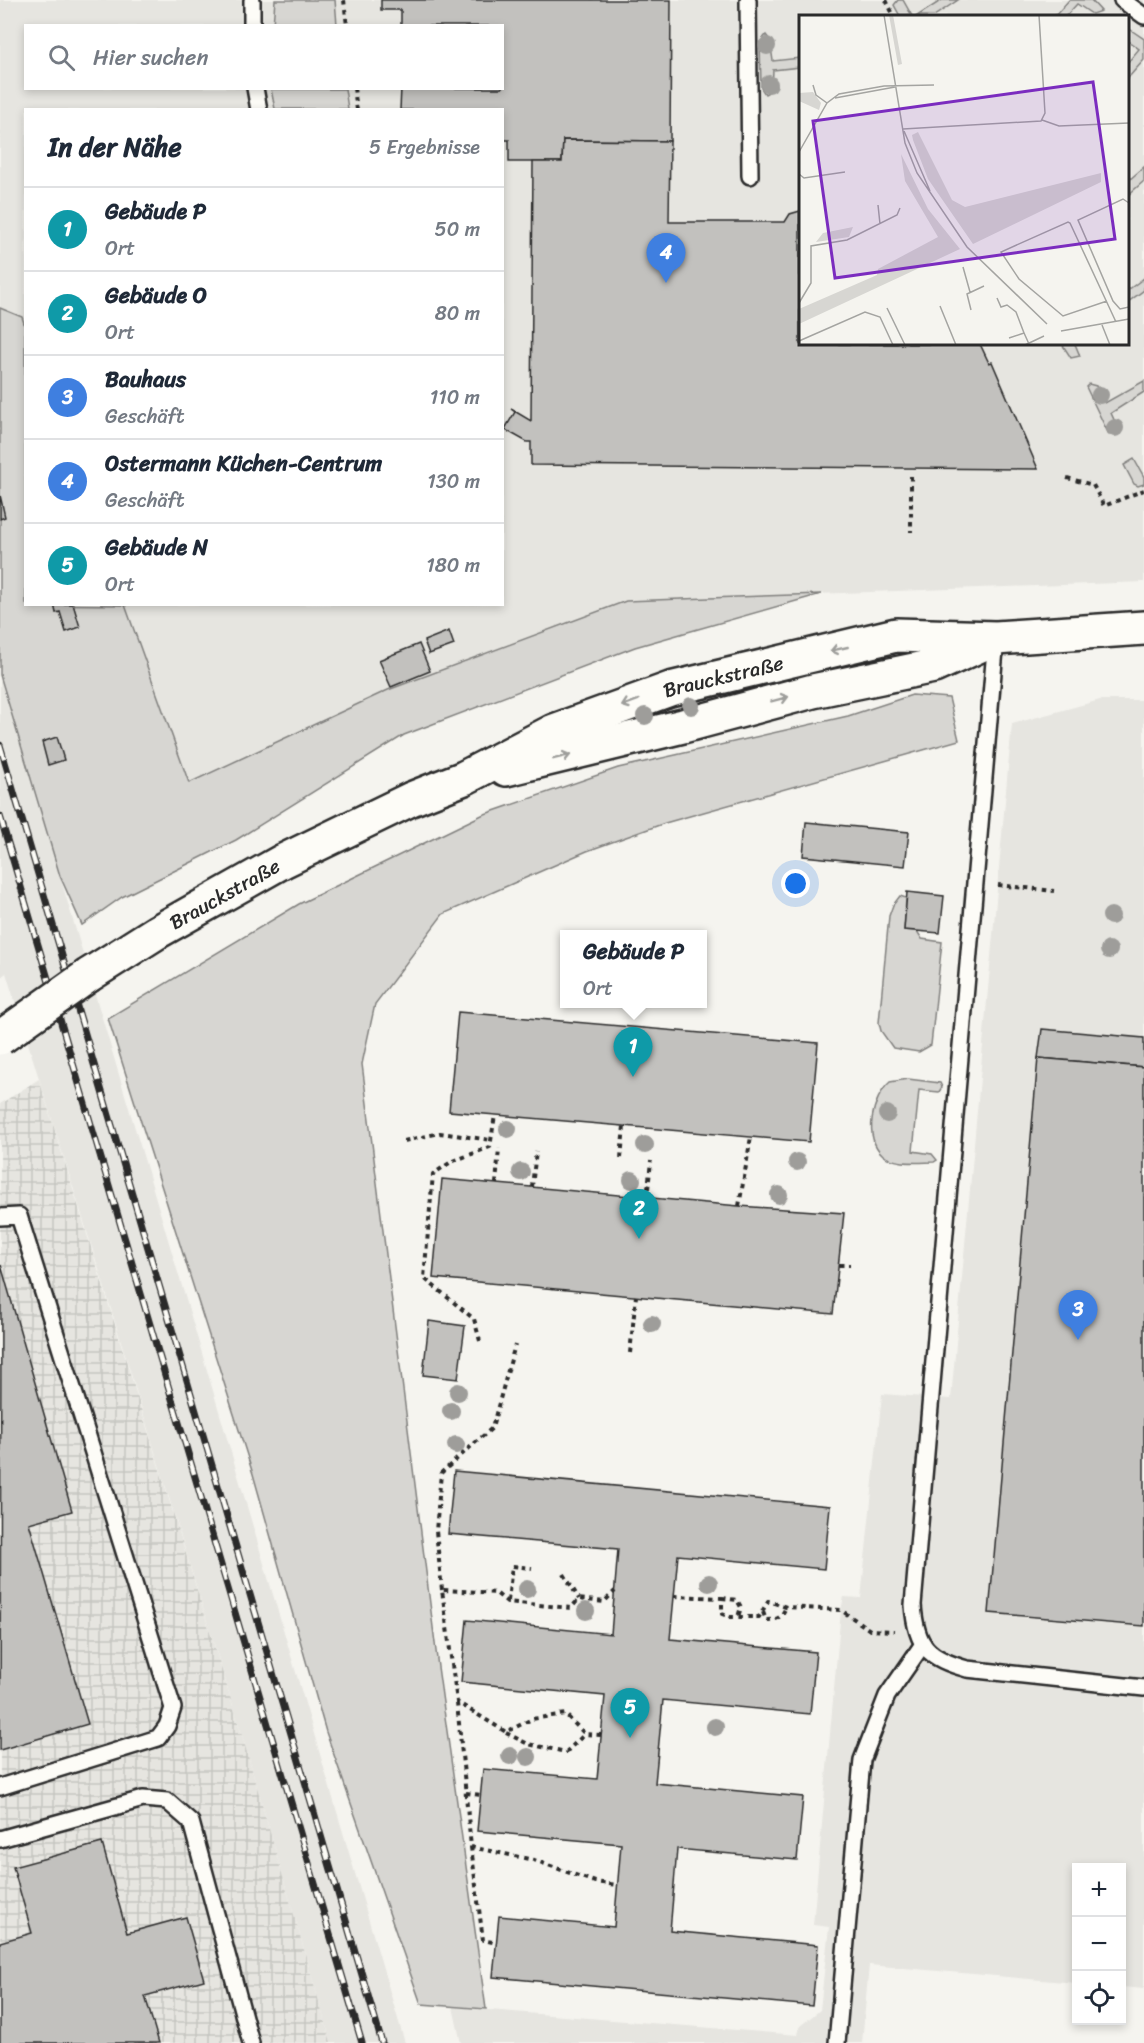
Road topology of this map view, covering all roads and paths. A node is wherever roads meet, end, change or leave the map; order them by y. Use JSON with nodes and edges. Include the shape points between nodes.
{"nodes":[{"id":1,"x":252,"y":0,"type":"edge"},
{"id":2,"x":344,"y":0,"type":"edge"},
{"id":3,"x":748,"y":0,"type":"edge"},
{"id":4,"x":886,"y":0,"type":"edge"},
{"id":5,"x":1122,"y":0,"type":"edge"},
{"id":6,"x":894,"y":15,"type":"edge"},
{"id":7,"x":1144,"y":16,"type":"edge"},
{"id":8,"x":252,"y":24,"type":"edge"},
{"id":9,"x":347,"y":24,"type":"edge"},
{"id":10,"x":255,"y":90,"type":"edge"},
{"id":11,"x":354,"y":90,"type":"edge"},
{"id":12,"x":259,"y":108,"type":"edge"},
{"id":13,"x":357,"y":108,"type":"edge"},
{"id":14,"x":750,"y":177,"type":"dead end"},
{"id":15,"x":911,"y":476,"type":"dead end"},
{"id":16,"x":1067,"y":478,"type":"dead end"},
{"id":17,"x":1144,"y":490,"type":"edge"},
{"id":18,"x":911,"y":532,"type":"dead end"},
{"id":19,"x":1144,"y":628,"type":"edge"},
{"id":20,"x":996,"y":638,"type":"junction"},
{"id":21,"x":993,"y":885,"type":"dead end"},
{"id":22,"x":1054,"y":891,"type":"dead end"},
{"id":23,"x":0,"y":1038,"type":"edge"},
{"id":24,"x":495,"y":1115,"type":"dead end"},
{"id":25,"x":624,"y":1126,"type":"dead end"},
{"id":26,"x":752,"y":1137,"type":"dead end"},
{"id":27,"x":491,"y":1140,"type":"junction"},
{"id":28,"x":404,"y":1141,"type":"dead end"},
{"id":29,"x":499,"y":1148,"type":"dead end"},
{"id":30,"x":536,"y":1151,"type":"dead end"},
{"id":31,"x":621,"y":1158,"type":"dead end"},
{"id":32,"x":651,"y":1161,"type":"dead end"},
{"id":33,"x":496,"y":1184,"type":"dead end"},
{"id":34,"x":532,"y":1188,"type":"dead end"},
{"id":35,"x":647,"y":1198,"type":"dead end"},
{"id":36,"x":739,"y":1206,"type":"dead end"},
{"id":37,"x":0,"y":1217,"type":"edge"},
{"id":38,"x":839,"y":1265,"type":"dead end"},
{"id":39,"x":850,"y":1265,"type":"dead end"},
{"id":40,"x":636,"y":1296,"type":"dead end"},
{"id":41,"x":480,"y":1341,"type":"dead end"},
{"id":42,"x":515,"y":1345,"type":"dead end"},
{"id":43,"x":630,"y":1353,"type":"dead end"},
{"id":44,"x":532,"y":1568,"type":"dead end"},
{"id":45,"x":564,"y":1574,"type":"dead end"},
{"id":46,"x":442,"y":1590,"type":"junction"},
{"id":47,"x":615,"y":1590,"type":"dead end"},
{"id":48,"x":674,"y":1596,"type":"dead end"},
{"id":49,"x":722,"y":1598,"type":"junction"},
{"id":50,"x":579,"y":1599,"type":"junction"},
{"id":51,"x":507,"y":1602,"type":"junction"},
{"id":52,"x":786,"y":1607,"type":"junction"},
{"id":53,"x":763,"y":1612,"type":"junction"},
{"id":54,"x":738,"y":1617,"type":"junction"},
{"id":55,"x":870,"y":1630,"type":"dead end"},
{"id":56,"x":923,"y":1644,"type":"junction"},
{"id":57,"x":1144,"y":1688,"type":"edge"},
{"id":58,"x":457,"y":1702,"type":"junction"},
{"id":59,"x":506,"y":1732,"type":"junction"},
{"id":60,"x":585,"y":1734,"type":"junction"},
{"id":61,"x":602,"y":1735,"type":"dead end"},
{"id":62,"x":0,"y":1787,"type":"edge"},
{"id":63,"x":466,"y":1793,"type":"junction"},
{"id":64,"x":481,"y":1795,"type":"dead end"},
{"id":65,"x":0,"y":1839,"type":"edge"},
{"id":66,"x":471,"y":1847,"type":"junction"},
{"id":67,"x":617,"y":1885,"type":"dead end"},
{"id":68,"x":496,"y":1943,"type":"dead end"},
{"id":69,"x":251,"y":2043,"type":"edge"},
{"id":70,"x":837,"y":2043,"type":"edge"}],
"edges":[{"from":1,"to":8,"type":"lane"},
{"from":2,"to":9,"type":"path"},
{"from":3,"to":14,"type":"lane"},
{"from":4,"to":6,"type":"path"},
{"from":5,"to":7,"type":"lane"},
{"from":10,"to":12,"type":"lane"},
{"from":11,"to":13,"type":"path"},
{"from":15,"to":18,"type":"path"},
{"from":16,"to":17,"type":"path","via":[[1093,485],[1104,506]]},
{"from":19,"to":20,"type":"street","name":"Brauckstraße"},
{"from":20,"to":23,"type":"street","name":"Brauckstraße","bridge":true,"via":[[934,666],[813,690],[568,755],[464,778],[411,799],[283,861],[157,932]]},
{"from":20,"to":56,"type":"lane","via":[[913,1605],[915,1632]]},
{"from":21,"to":22,"type":"path"},
{"from":24,"to":27,"type":"path"},
{"from":25,"to":31,"type":"path"},
{"from":26,"to":36,"type":"path"},
{"from":27,"to":28,"type":"path","via":[[440,1133]]},
{"from":27,"to":41,"type":"path","via":[[490,1147],[451,1162],[433,1174],[424,1278],[474,1319]]},
{"from":29,"to":33,"type":"path"},
{"from":30,"to":34,"type":"path"},
{"from":32,"to":35,"type":"path"},
{"from":37,"to":62,"type":"lane","via":[[19,1216],[173,1708],[158,1738]]},
{"from":38,"to":39,"type":"path"},
{"from":40,"to":43,"type":"path"},
{"from":42,"to":46,"type":"path","via":[[492,1428],[441,1473],[436,1531]]},
{"from":44,"to":51,"type":"path","via":[[512,1566]]},
{"from":45,"to":50,"type":"path"},
{"from":46,"to":51,"type":"path","via":[[496,1593]]},
{"from":46,"to":58,"type":"path"},
{"from":47,"to":50,"type":"path","via":[[604,1602]]},
{"from":48,"to":49,"type":"path"},
{"from":49,"to":54,"type":"path","via":[[722,1614]]},
{"from":49,"to":54,"type":"path","via":[[738,1600]]},
{"from":50,"to":51,"type":"path","via":[[571,1608]]},
{"from":52,"to":53,"type":"path","via":[[768,1601]]},
{"from":52,"to":53,"type":"path","via":[[776,1620],[766,1620]]},
{"from":52,"to":55,"type":"path","via":[[841,1610]]},
{"from":53,"to":54,"type":"path","via":[[759,1617]]},
{"from":56,"to":57,"type":"lane","via":[[940,1662],[967,1669]]},
{"from":56,"to":70,"type":"lane","via":[[887,1696],[862,1760]]},
{"from":58,"to":59,"type":"path"},
{"from":58,"to":63,"type":"path"},
{"from":59,"to":60,"type":"path","via":[[528,1744],[566,1752]]},
{"from":59,"to":60,"type":"path","via":[[532,1719],[565,1714]]},
{"from":60,"to":61,"type":"path"},
{"from":63,"to":64,"type":"path"},
{"from":63,"to":66,"type":"path"},
{"from":65,"to":69,"type":"lane","via":[[143,1799],[166,1801],[191,1822]]},
{"from":66,"to":67,"type":"path","via":[[534,1860],[595,1882]]},
{"from":66,"to":68,"type":"path","via":[[483,1940]]}]}
